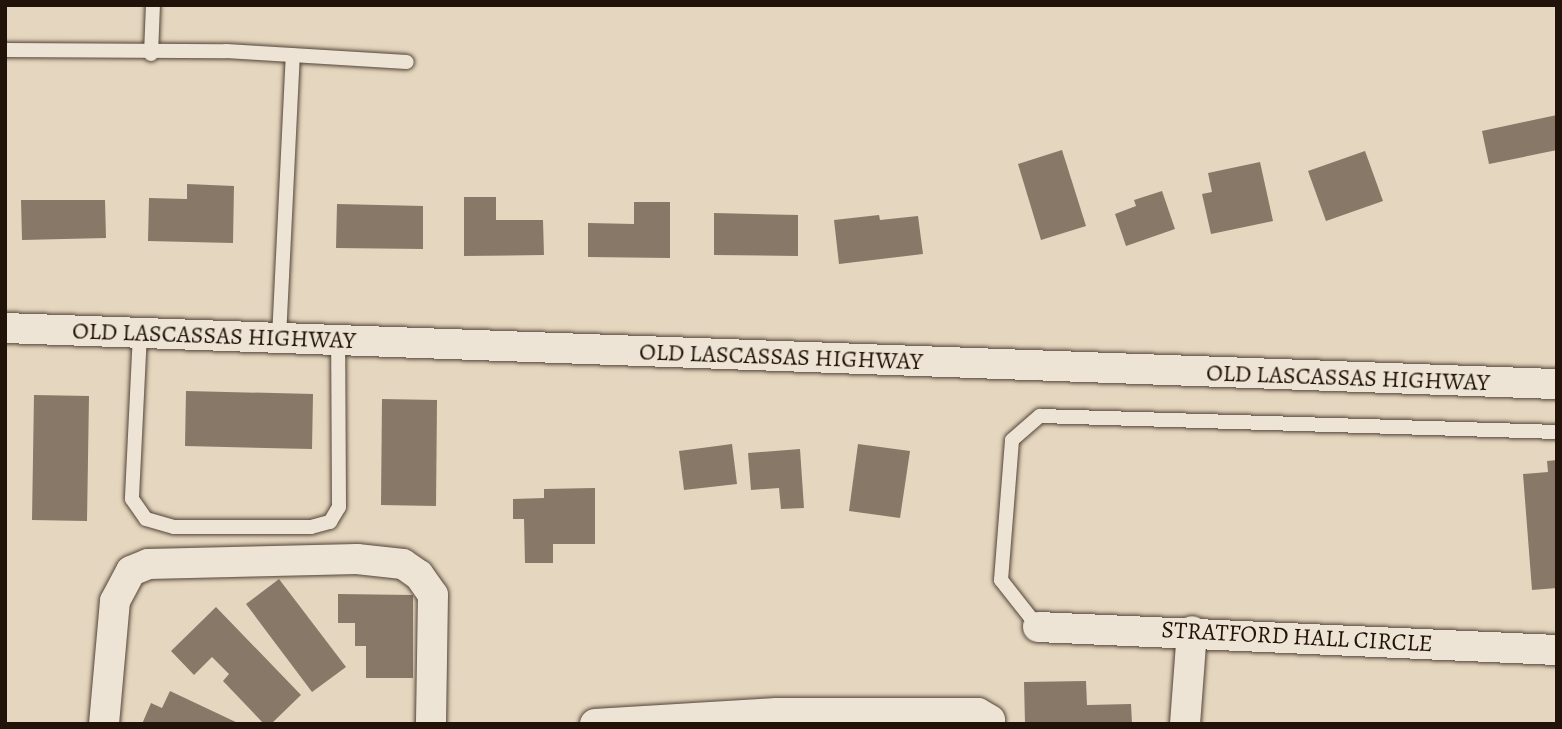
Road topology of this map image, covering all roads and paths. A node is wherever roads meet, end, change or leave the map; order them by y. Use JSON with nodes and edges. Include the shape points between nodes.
{"nodes":[{"id":1,"x":153,"y":5,"type":"edge"},
{"id":2,"x":5,"y":51,"type":"edge"},
{"id":3,"x":151,"y":54,"type":"junction"},
{"id":4,"x":293,"y":55,"type":"junction"},
{"id":5,"x":407,"y":62,"type":"dead end"},
{"id":6,"x":5,"y":328,"type":"edge"},
{"id":7,"x":140,"y":333,"type":"junction"},
{"id":8,"x":279,"y":338,"type":"junction"},
{"id":9,"x":338,"y":341,"type":"junction"},
{"id":10,"x":1557,"y":384,"type":"edge"},
{"id":11,"x":1557,"y":432,"type":"edge"},
{"id":12,"x":1038,"y":627,"type":"joint"},
{"id":13,"x":1192,"y":631,"type":"junction"},
{"id":14,"x":1557,"y":650,"type":"edge"},
{"id":15,"x":776,"y":718,"type":"edge"},
{"id":16,"x":991,"y":722,"type":"edge"},
{"id":17,"x":104,"y":724,"type":"edge"},
{"id":18,"x":431,"y":724,"type":"edge"},
{"id":19,"x":595,"y":724,"type":"edge"},
{"id":20,"x":1185,"y":724,"type":"edge"}],
"edges":[{"from":1,"to":3,"type":"lane"},
{"from":2,"to":3,"type":"lane"},
{"from":3,"to":4,"type":"lane"},
{"from":4,"to":5,"type":"lane"},
{"from":4,"to":8,"type":"lane"},
{"from":6,"to":7,"type":"street","name":"OLD LASCASSAS HIGHWAY"},
{"from":7,"to":8,"type":"street","name":"OLD LASCASSAS HIGHWAY"},
{"from":7,"to":9,"type":"lane","via":[[132,499],[146,519],[174,527],[311,527],[330,522],[339,508]]},
{"from":8,"to":9,"type":"street","name":"OLD LASCASSAS HIGHWAY"},
{"from":9,"to":10,"type":"street","name":"OLD LASCASSAS HIGHWAY"},
{"from":11,"to":12,"type":"lane","via":[[1040,416],[1012,440],[1001,580]]},
{"from":12,"to":13,"type":"street","name":"STRATFORD HALL CIRCLE"},
{"from":13,"to":14,"type":"street","name":"STRATFORD HALL CIRCLE"},
{"from":13,"to":20,"type":"street"},
{"from":15,"to":16,"type":"street","via":[[978,713]]},
{"from":15,"to":19,"type":"street"},
{"from":17,"to":18,"type":"street","via":[[115,601],[131,570],[148,564],[357,559],[403,564],[419,575],[433,595]]}]}
